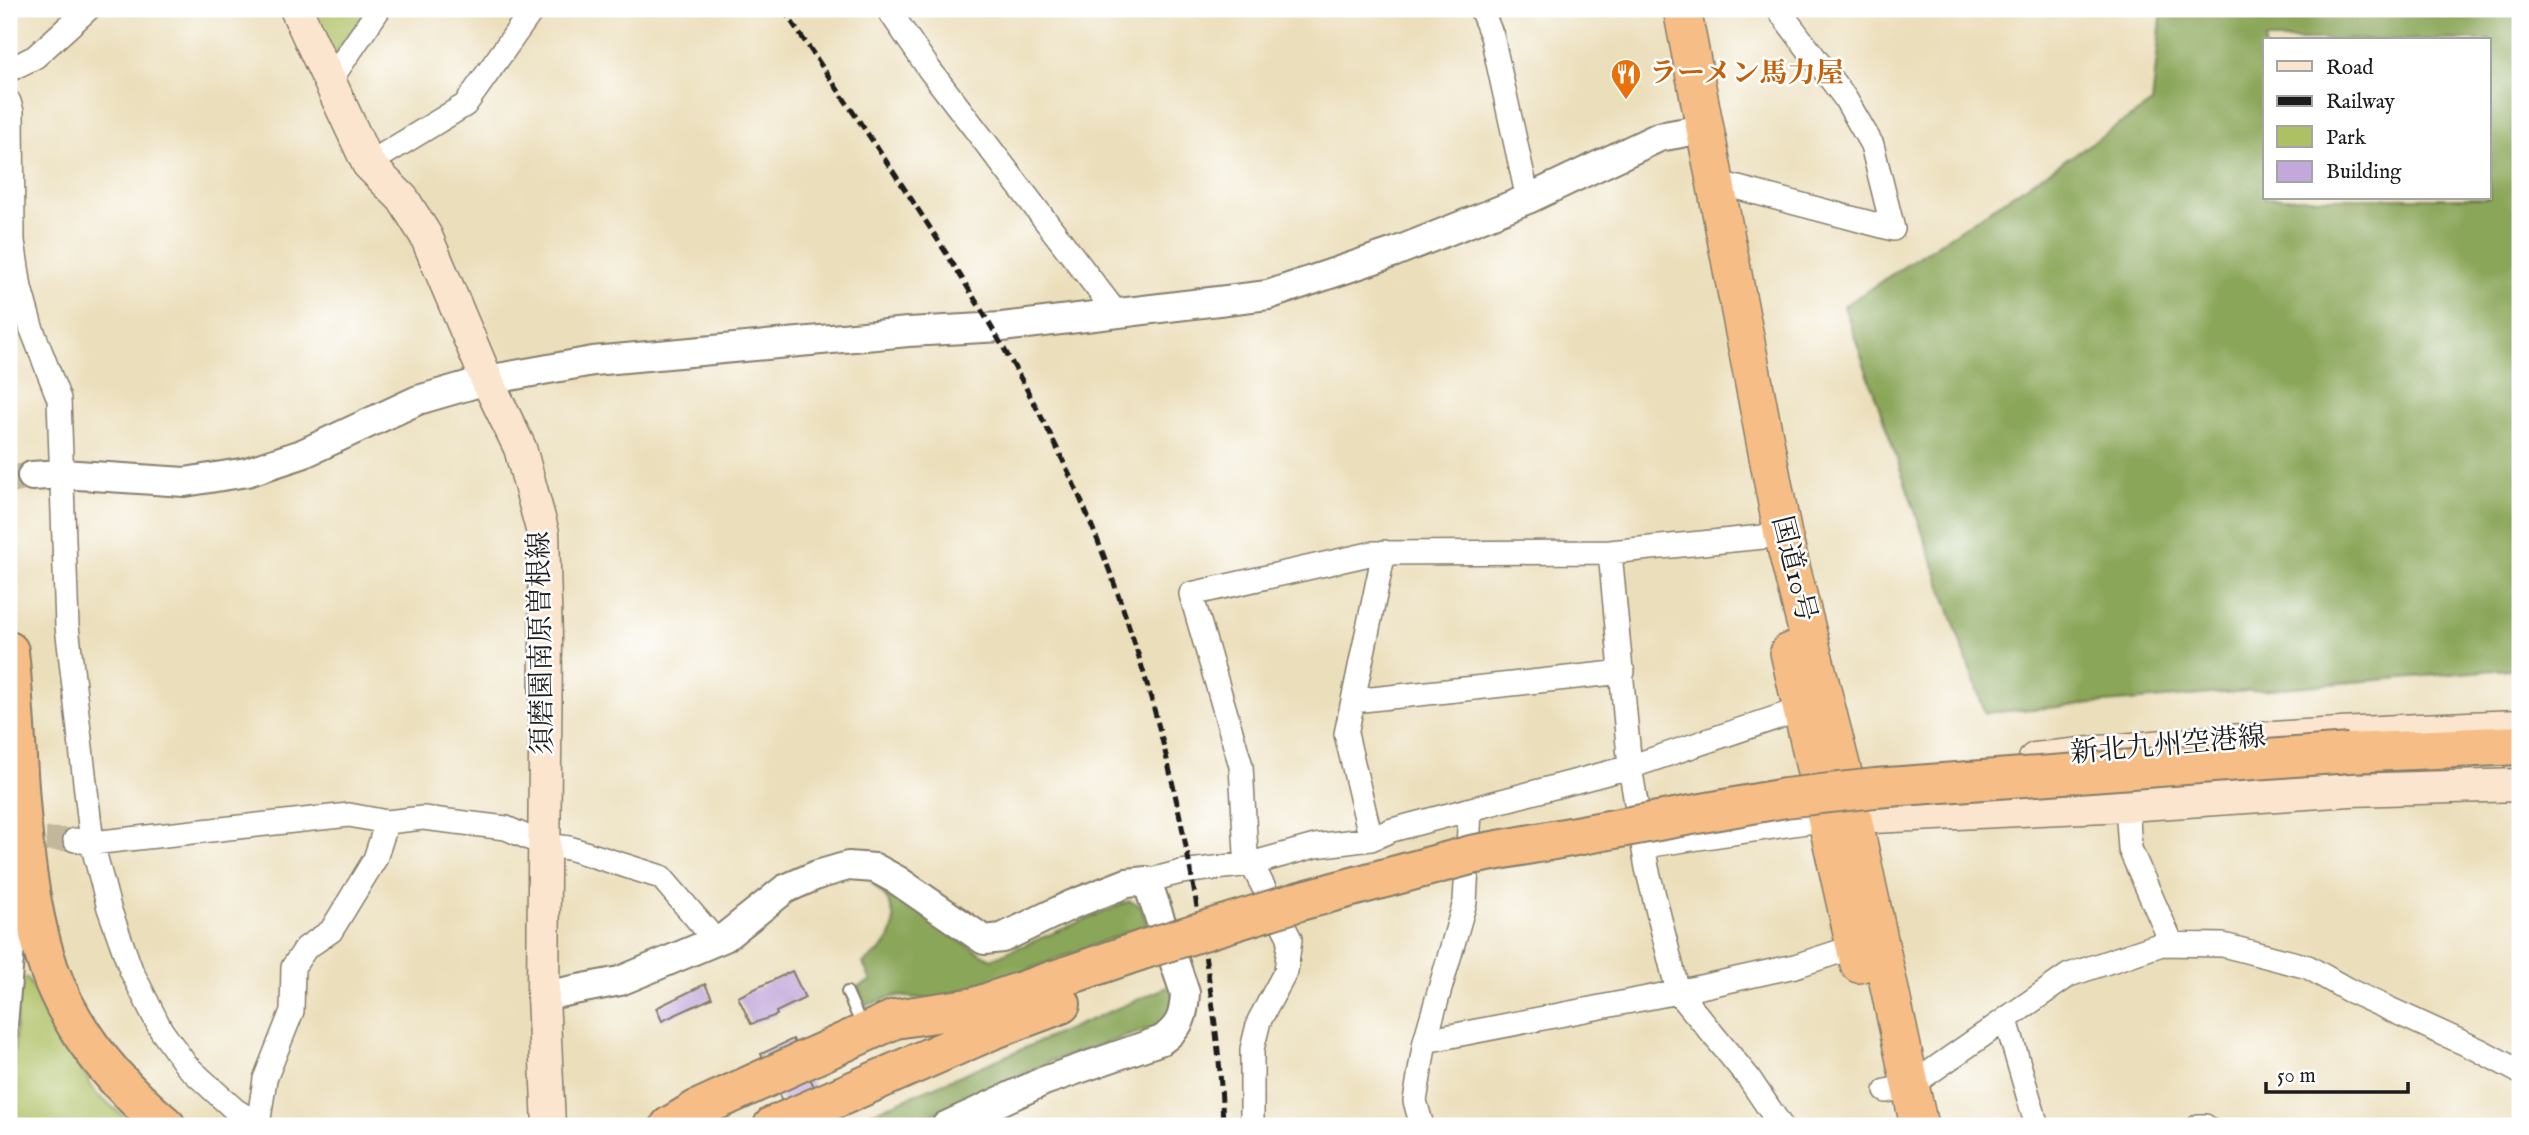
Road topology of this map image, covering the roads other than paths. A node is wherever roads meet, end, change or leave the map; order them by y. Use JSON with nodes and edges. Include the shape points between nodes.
{"nodes":[{"id":1,"x":88,"y":9,"type":"edge"},
{"id":2,"x":296,"y":9,"type":"edge"},
{"id":3,"x":379,"y":9,"type":"edge"},
{"id":4,"x":533,"y":9,"type":"edge"},
{"id":5,"x":888,"y":9,"type":"edge"},
{"id":6,"x":1481,"y":9,"type":"edge"},
{"id":7,"x":1662,"y":9,"type":"edge"},
{"id":8,"x":1682,"y":9,"type":"edge"},
{"id":9,"x":1778,"y":9,"type":"edge"},
{"id":10,"x":9,"y":70,"type":"edge"},
{"id":11,"x":329,"y":82,"type":"junction"},
{"id":12,"x":9,"y":102,"type":"edge"},
{"id":13,"x":1693,"y":130,"type":"junction"},
{"id":14,"x":368,"y":164,"type":"junction"},
{"id":15,"x":1716,"y":182,"type":"junction"},
{"id":16,"x":1528,"y":198,"type":"junction"},
{"id":17,"x":1117,"y":314,"type":"junction"},
{"id":18,"x":486,"y":380,"type":"junction"},
{"id":19,"x":62,"y":474,"type":"junction"},
{"id":20,"x":32,"y":476,"type":"tunnel mouth"},
{"id":21,"x":1774,"y":537,"type":"junction"},
{"id":22,"x":1384,"y":552,"type":"junction"},
{"id":23,"x":1610,"y":552,"type":"junction"},
{"id":24,"x":9,"y":651,"type":"edge"},
{"id":25,"x":1623,"y":672,"type":"junction"},
{"id":26,"x":1353,"y":702,"type":"junction"},
{"id":27,"x":1800,"y":704,"type":"junction"},
{"id":28,"x":2520,"y":726,"type":"edge"},
{"id":29,"x":2520,"y":745,"type":"edge"},
{"id":30,"x":2350,"y":762,"type":"junction"},
{"id":31,"x":2520,"y":762,"type":"edge"},
{"id":32,"x":1630,"y":767,"type":"junction"},
{"id":33,"x":2520,"y":785,"type":"edge"},
{"id":34,"x":1836,"y":801,"type":"junction"},
{"id":35,"x":2127,"y":805,"type":"junction"},
{"id":36,"x":1470,"y":811,"type":"junction"},
{"id":37,"x":1638,"y":813,"type":"junction"},
{"id":38,"x":387,"y":822,"type":"junction"},
{"id":39,"x":1371,"y":839,"type":"junction"},
{"id":40,"x":83,"y":842,"type":"junction"},
{"id":41,"x":545,"y":845,"type":"junction"},
{"id":42,"x":1644,"y":846,"type":"junction"},
{"id":43,"x":27,"y":856,"type":"junction"},
{"id":44,"x":1250,"y":863,"type":"junction"},
{"id":45,"x":1147,"y":881,"type":"junction"},
{"id":46,"x":716,"y":941,"type":"junction"},
{"id":47,"x":1867,"y":943,"type":"junction"},
{"id":48,"x":2172,"y":944,"type":"junction"},
{"id":49,"x":1151,"y":958,"type":"junction"},
{"id":50,"x":847,"y":992,"type":"dead end"},
{"id":51,"x":1678,"y":992,"type":"junction"},
{"id":52,"x":543,"y":996,"type":"junction"},
{"id":53,"x":2006,"y":1020,"type":"junction"},
{"id":54,"x":865,"y":1031,"type":"junction"},
{"id":55,"x":1425,"y":1041,"type":"junction"},
{"id":56,"x":9,"y":1058,"type":"edge"},
{"id":57,"x":2520,"y":1072,"type":"edge"},
{"id":58,"x":1898,"y":1089,"type":"junction"},
{"id":59,"x":166,"y":1126,"type":"edge"},
{"id":60,"x":260,"y":1126,"type":"edge"},
{"id":61,"x":549,"y":1126,"type":"edge"},
{"id":62,"x":670,"y":1126,"type":"edge"},
{"id":63,"x":773,"y":1126,"type":"edge"},
{"id":64,"x":946,"y":1126,"type":"edge"},
{"id":65,"x":1252,"y":1126,"type":"edge"},
{"id":66,"x":1422,"y":1126,"type":"edge"},
{"id":67,"x":1781,"y":1126,"type":"edge"},
{"id":68,"x":1894,"y":1126,"type":"edge"},
{"id":69,"x":1919,"y":1126,"type":"edge"},
{"id":70,"x":2037,"y":1126,"type":"edge"},
{"id":71,"x":2199,"y":1126,"type":"edge"},
{"id":72,"x":2205,"y":1126,"type":"edge"}],
"edges":[{"from":1,"to":10,"type":"street","via":[[35,57]]},
{"from":2,"to":11,"type":"main road","name":"須磨園南原曽根線"},
{"from":3,"to":11,"type":"street"},
{"from":4,"to":14,"type":"street","via":[[465,106]]},
{"from":5,"to":17,"type":"street"},
{"from":6,"to":16,"type":"street","via":[[1492,36]]},
{"from":7,"to":13,"type":"highway","name":"国道10号"},
{"from":8,"to":13,"type":"highway","name":"国道10号"},
{"from":9,"to":15,"type":"street","via":[[1845,98],[1872,145],[1893,229]]},
{"from":11,"to":14,"type":"main road","name":"須磨園南原曽根線"},
{"from":12,"to":19,"type":"street","via":[[15,253],[31,327],[59,399]]},
{"from":13,"to":15,"type":"highway","name":"国道10号"},
{"from":13,"to":16,"type":"street","via":[[1659,137]]},
{"from":13,"to":21,"type":"highway","name":"国道10号"},
{"from":14,"to":18,"type":"main road","name":"須磨園南原曽根線","via":[[403,198],[426,236]]},
{"from":15,"to":21,"type":"highway","name":"国道10号"},
{"from":16,"to":17,"type":"street","via":[[1395,252],[1268,295]]},
{"from":17,"to":18,"type":"street","via":[[593,361]]},
{"from":18,"to":19,"type":"street","via":[[418,400],[302,454],[247,472],[185,482]]},
{"from":18,"to":41,"type":"main road","name":"須磨園南原曽根線","via":[[520,448],[543,533]]},
{"from":19,"to":20,"type":"street"},
{"from":19,"to":40,"type":"street","via":[[67,626]]},
{"from":21,"to":23,"type":"street"},
{"from":21,"to":27,"type":"highway","name":"国道10号"},
{"from":21,"to":34,"type":"highway","name":"国道10号"},
{"from":22,"to":23,"type":"street"},
{"from":22,"to":26,"type":"street"},
{"from":22,"to":44,"type":"street","via":[[1191,594],[1241,766]]},
{"from":23,"to":25,"type":"street"},
{"from":24,"to":43,"type":"highway"},
{"from":25,"to":26,"type":"street"},
{"from":25,"to":32,"type":"street"},
{"from":26,"to":39,"type":"street","via":[[1346,734]]},
{"from":27,"to":32,"type":"street","via":[[1790,713]]},
{"from":27,"to":34,"type":"highway","name":"国道10号"},
{"from":28,"to":34,"type":"main road","name":"新北九州空港線","via":[[2141,746]]},
{"from":29,"to":30,"type":"highway"},
{"from":30,"to":31,"type":"highway"},
{"from":30,"to":49,"type":"highway","via":[[1794,817],[1473,876]]},
{"from":32,"to":36,"type":"street"},
{"from":32,"to":37,"type":"street"},
{"from":33,"to":35,"type":"main road","name":"新北九州空港線","via":[[2350,790]]},
{"from":34,"to":35,"type":"main road","name":"新北九州空港線"},
{"from":34,"to":37,"type":"street"},
{"from":34,"to":42,"type":"street"},
{"from":34,"to":47,"type":"highway","name":"国道10号"},
{"from":35,"to":48,"type":"street","via":[[2130,849]]},
{"from":36,"to":39,"type":"street"},
{"from":36,"to":55,"type":"street","via":[[1465,902]]},
{"from":37,"to":42,"type":"street"},
{"from":38,"to":40,"type":"street","via":[[349,816]]},
{"from":38,"to":41,"type":"street","via":[[423,818],[506,828]]},
{"from":38,"to":60,"type":"street","via":[[375,859],[331,931],[306,948],[293,967],[292,1011],[265,1079]]},
{"from":39,"to":44,"type":"street","via":[[1315,846]]},
{"from":40,"to":60,"type":"street","via":[[131,970],[161,1030],[186,1065],[235,1110]]},
{"from":41,"to":46,"type":"street","via":[[661,877]]},
{"from":41,"to":52,"type":"main road","name":"須磨園南原曽根線"},
{"from":42,"to":51,"type":"street"},
{"from":43,"to":56,"type":"lane"},
{"from":43,"to":59,"type":"highway","via":[[38,929],[66,1007],[117,1080]]},
{"from":44,"to":45,"type":"street"},
{"from":44,"to":65,"type":"street","via":[[1290,939],[1286,971],[1259,1021],[1252,1049]]},
{"from":45,"to":46,"type":"street","via":[[1127,883],[1002,938],[984,940],[898,880],[875,868],[848,866],[785,889]]},
{"from":45,"to":64,"type":"street","via":[[1185,993],[1177,1029],[1162,1040],[1044,1081]]},
{"from":46,"to":52,"type":"street","via":[[620,981]]},
{"from":47,"to":51,"type":"street","via":[[1795,966]]},
{"from":47,"to":58,"type":"highway","name":"国道10号"},
{"from":48,"to":53,"type":"street","via":[[2069,975]]},
{"from":48,"to":57,"type":"street","via":[[2223,945],[2308,967]]},
{"from":49,"to":54,"type":"highway","via":[[975,1007],[895,1019]]},
{"from":49,"to":63,"type":"highway"},
{"from":50,"to":54,"type":"lane"},
{"from":51,"to":55,"type":"street"},
{"from":51,"to":67,"type":"street","via":[[1748,1077]]},
{"from":52,"to":61,"type":"main road","name":"須磨園南原曽根線"},
{"from":53,"to":58,"type":"street"},
{"from":53,"to":70,"type":"street"},
{"from":54,"to":62,"type":"highway"},
{"from":55,"to":66,"type":"street","via":[[1415,1101]]},
{"from":58,"to":68,"type":"highway","name":"国道10号"},
{"from":58,"to":69,"type":"highway","name":"国道10号"},
{"from":71,"to":72,"type":"street"}]}
